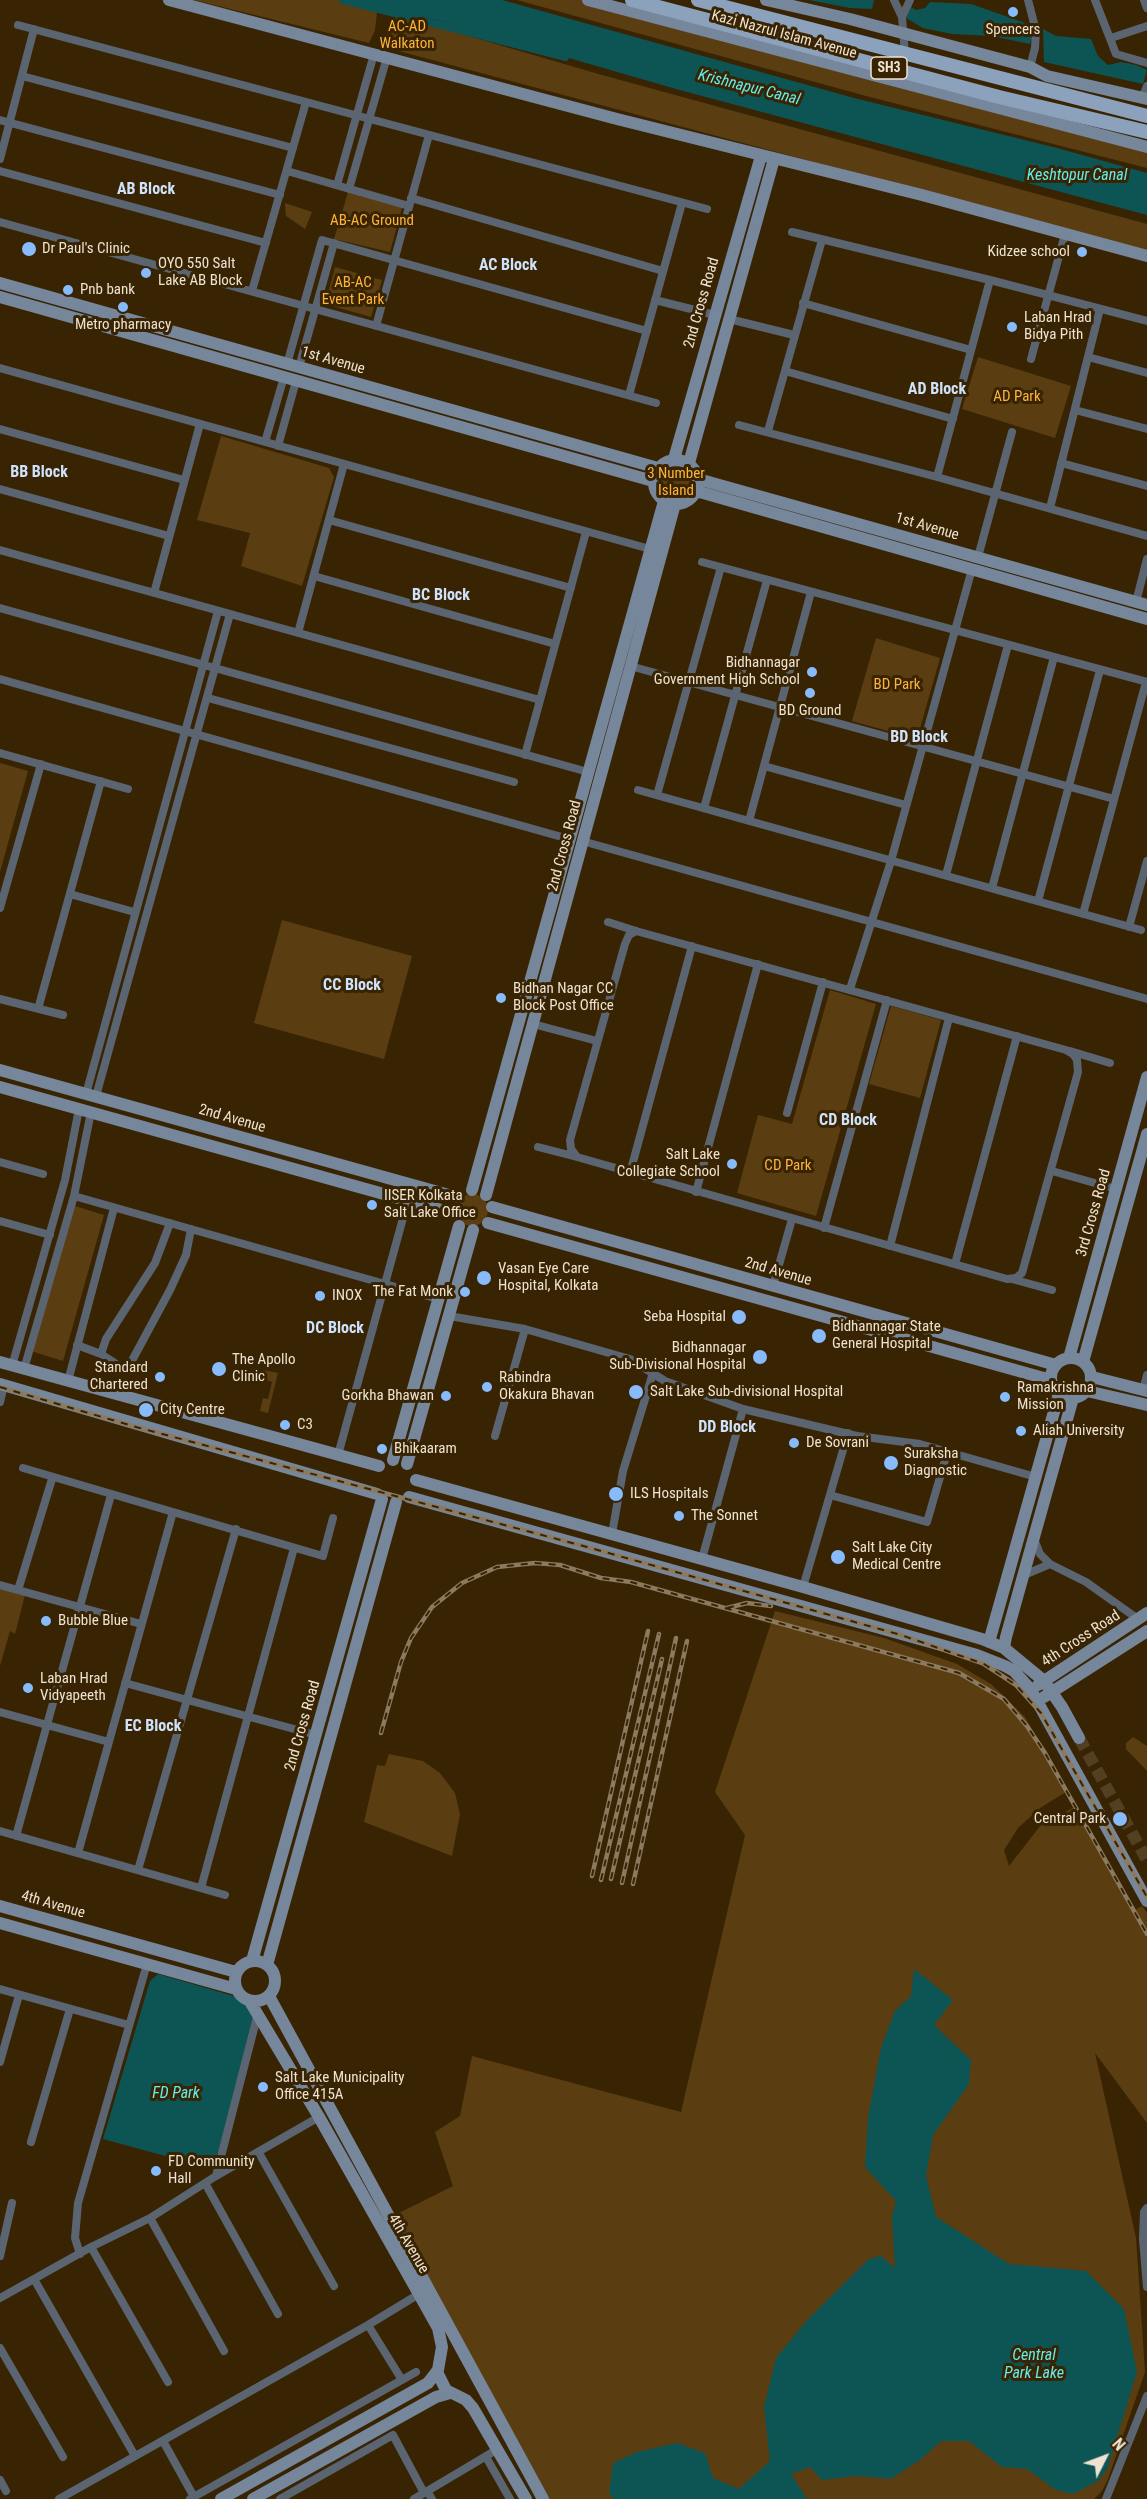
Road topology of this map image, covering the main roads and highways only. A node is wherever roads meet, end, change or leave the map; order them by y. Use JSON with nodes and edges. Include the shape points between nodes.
{"nodes":[{"id":1,"x":632,"y":0,"type":"edge"},
{"id":2,"x":698,"y":0,"type":"edge"},
{"id":3,"x":1147,"y":116,"type":"edge"},
{"id":4,"x":1147,"y":132,"type":"edge"}],
"edges":[{"from":1,"to":4,"type":"main road","name":"Kazi Nazrul Islam Avenue","number":"SH3"},
{"from":2,"to":3,"type":"main road","name":"Kazi Nazrul Islam Avenue","number":"SH3"}]}
